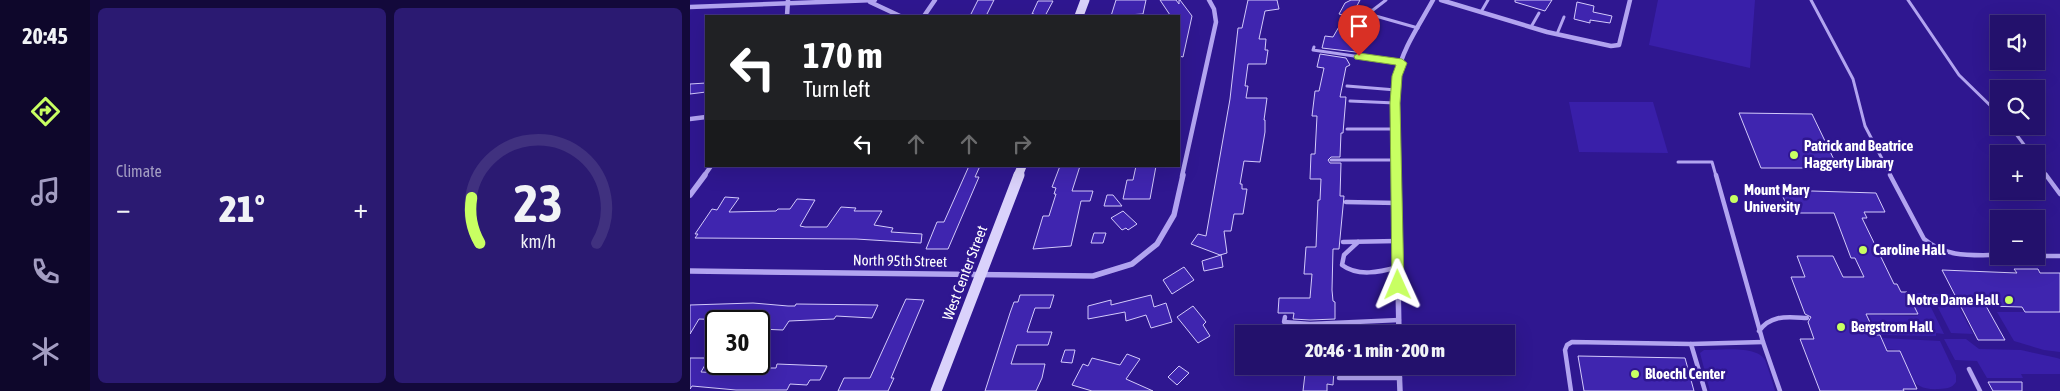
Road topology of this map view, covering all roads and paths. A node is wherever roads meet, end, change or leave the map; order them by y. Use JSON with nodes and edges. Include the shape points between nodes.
{"nodes":[{"id":1,"x":934,"y":0,"type":"edge"},
{"id":2,"x":1085,"y":0,"type":"edge"},
{"id":3,"x":1209,"y":0,"type":"edge"},
{"id":4,"x":1386,"y":0,"type":"edge"},
{"id":5,"x":1433,"y":0,"type":"edge"},
{"id":6,"x":1441,"y":0,"type":"edge"},
{"id":7,"x":1488,"y":0,"type":"edge"},
{"id":8,"x":1630,"y":0,"type":"edge"},
{"id":9,"x":1811,"y":0,"type":"edge"},
{"id":10,"x":1908,"y":0,"type":"edge"},
{"id":11,"x":788,"y":1,"type":"edge"},
{"id":12,"x":872,"y":1,"type":"edge"},
{"id":13,"x":690,"y":7,"type":"edge"},
{"id":14,"x":1358,"y":12,"type":"dead end"},
{"id":15,"x":1481,"y":12,"type":"junction"},
{"id":16,"x":1365,"y":13,"type":"junction"},
{"id":17,"x":1539,"y":13,"type":"dead end"},
{"id":18,"x":787,"y":15,"type":"edge"},
{"id":19,"x":898,"y":15,"type":"edge"},
{"id":20,"x":925,"y":15,"type":"edge"},
{"id":21,"x":1079,"y":15,"type":"edge"},
{"id":22,"x":1564,"y":17,"type":"dead end"},
{"id":23,"x":1531,"y":27,"type":"junction"},
{"id":24,"x":1418,"y":28,"type":"junction"},
{"id":25,"x":1557,"y":34,"type":"junction"},
{"id":26,"x":1314,"y":47,"type":"dead end"},
{"id":27,"x":1402,"y":63,"type":"junction"},
{"id":28,"x":1347,"y":86,"type":"dead end"},
{"id":29,"x":1396,"y":90,"type":"junction"},
{"id":30,"x":1350,"y":101,"type":"dead end"},
{"id":31,"x":1395,"y":103,"type":"junction"},
{"id":32,"x":1990,"y":105,"type":"edge"},
{"id":33,"x":705,"y":117,"type":"edge"},
{"id":34,"x":690,"y":119,"type":"edge"},
{"id":35,"x":1348,"y":129,"type":"dead end"},
{"id":36,"x":1395,"y":129,"type":"junction"},
{"id":37,"x":1331,"y":160,"type":"dead end"},
{"id":38,"x":1396,"y":160,"type":"junction"},
{"id":39,"x":1678,"y":162,"type":"dead end"},
{"id":40,"x":710,"y":167,"type":"edge"},
{"id":41,"x":1022,"y":167,"type":"edge"},
{"id":42,"x":2045,"y":173,"type":"edge"},
{"id":43,"x":2060,"y":194,"type":"edge"},
{"id":44,"x":690,"y":195,"type":"edge"},
{"id":45,"x":1346,"y":202,"type":"dead end"},
{"id":46,"x":1397,"y":203,"type":"junction"},
{"id":47,"x":1397,"y":241,"type":"junction"},
{"id":48,"x":1343,"y":242,"type":"dead end"},
{"id":49,"x":1358,"y":242,"type":"junction"},
{"id":50,"x":1990,"y":256,"type":"edge"},
{"id":51,"x":2045,"y":256,"type":"edge"},
{"id":52,"x":2060,"y":256,"type":"edge"},
{"id":53,"x":1398,"y":267,"type":"junction"},
{"id":54,"x":690,"y":271,"type":"edge"},
{"id":55,"x":981,"y":275,"type":"junction"},
{"id":56,"x":1285,"y":317,"type":"dead end"},
{"id":57,"x":1807,"y":318,"type":"dead end"},
{"id":58,"x":1399,"y":320,"type":"junction"},
{"id":59,"x":1399,"y":325,"type":"edge"},
{"id":60,"x":1759,"y":331,"type":"junction"},
{"id":61,"x":1762,"y":342,"type":"junction"},
{"id":62,"x":1691,"y":344,"type":"junction"},
{"id":63,"x":1969,"y":369,"type":"dead end"},
{"id":64,"x":1339,"y":378,"type":"dead end"},
{"id":65,"x":1400,"y":378,"type":"joint"},
{"id":66,"x":936,"y":391,"type":"edge"},
{"id":67,"x":1400,"y":391,"type":"edge"},
{"id":68,"x":1571,"y":391,"type":"edge"},
{"id":69,"x":1705,"y":391,"type":"edge"},
{"id":70,"x":1780,"y":391,"type":"edge"},
{"id":71,"x":1980,"y":391,"type":"edge"}],
"edges":[{"from":1,"to":20,"type":"street"},
{"from":2,"to":21,"type":"street"},
{"from":3,"to":55,"type":"street","name":"North 95th Street","via":[[1216,22],[1174,215],[1157,244],[1132,264],[1093,276]]},
{"from":4,"to":16,"type":"lane"},
{"from":5,"to":24,"type":"street"},
{"from":6,"to":15,"type":"street"},
{"from":7,"to":15,"type":"lane"},
{"from":8,"to":25,"type":"street","via":[[1619,45]]},
{"from":9,"to":50,"type":"lane","via":[[1854,79],[1864,126],[1924,239],[1946,254]]},
{"from":10,"to":32,"type":"lane","via":[[1959,74]]},
{"from":11,"to":12,"type":"street"},
{"from":11,"to":13,"type":"street"},
{"from":11,"to":18,"type":"street"},
{"from":12,"to":19,"type":"street"},
{"from":14,"to":16,"type":"lane"},
{"from":15,"to":23,"type":"street"},
{"from":16,"to":24,"type":"lane"},
{"from":17,"to":23,"type":"lane"},
{"from":22,"to":25,"type":"lane"},
{"from":23,"to":25,"type":"street"},
{"from":24,"to":27,"type":"street"},
{"from":26,"to":27,"type":"lane","via":[[1313,50]]},
{"from":27,"to":29,"type":"street"},
{"from":28,"to":29,"type":"lane"},
{"from":29,"to":31,"type":"street"},
{"from":30,"to":31,"type":"lane"},
{"from":31,"to":36,"type":"street"},
{"from":33,"to":34,"type":"street"},
{"from":35,"to":36,"type":"lane"},
{"from":36,"to":38,"type":"street"},
{"from":37,"to":38,"type":"lane"},
{"from":38,"to":46,"type":"street"},
{"from":39,"to":60,"type":"lane","via":[[1712,162]]},
{"from":40,"to":44,"type":"street"},
{"from":41,"to":55,"type":"street","name":"West Center Street"},
{"from":42,"to":43,"type":"lane"},
{"from":45,"to":46,"type":"lane"},
{"from":46,"to":47,"type":"street"},
{"from":47,"to":49,"type":"lane"},
{"from":47,"to":53,"type":"street"},
{"from":48,"to":49,"type":"lane"},
{"from":49,"to":53,"type":"lane","via":[[1344,255],[1342,265],[1345,269],[1372,272]]},
{"from":51,"to":52,"type":"lane"},
{"from":53,"to":58,"type":"street"},
{"from":54,"to":55,"type":"street","name":"North 95th Street"},
{"from":55,"to":66,"type":"street","name":"West Center Street"},
{"from":56,"to":58,"type":"lane","via":[[1284,322],[1310,324]]},
{"from":57,"to":60,"type":"lane","via":[[1770,318]]},
{"from":58,"to":59,"type":"street"},
{"from":60,"to":61,"type":"lane"},
{"from":61,"to":62,"type":"lane"},
{"from":61,"to":70,"type":"lane"},
{"from":62,"to":68,"type":"lane","via":[[1572,342],[1565,350]]},
{"from":62,"to":69,"type":"lane"},
{"from":63,"to":71,"type":"lane"},
{"from":64,"to":65,"type":"lane"},
{"from":65,"to":67,"type":"street"}]}
